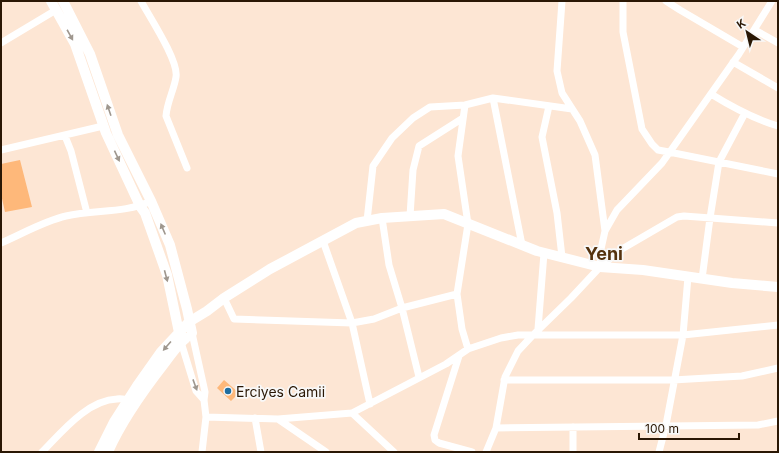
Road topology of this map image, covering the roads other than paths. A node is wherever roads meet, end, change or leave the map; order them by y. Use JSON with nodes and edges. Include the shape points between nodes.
{"nodes":[{"id":1,"x":63,"y":1,"type":"edge"},
{"id":2,"x":141,"y":1,"type":"edge"},
{"id":3,"x":562,"y":1,"type":"edge"},
{"id":4,"x":623,"y":1,"type":"edge"},
{"id":5,"x":666,"y":1,"type":"edge"},
{"id":6,"x":772,"y":1,"type":"edge"},
{"id":7,"x":54,"y":6,"type":"edge"},
{"id":8,"x":755,"y":30,"type":"junction"},
{"id":9,"x":1,"y":43,"type":"edge"},
{"id":10,"x":778,"y":43,"type":"edge"},
{"id":11,"x":743,"y":47,"type":"junction"},
{"id":12,"x":733,"y":62,"type":"junction"},
{"id":13,"x":778,"y":88,"type":"edge"},
{"id":14,"x":711,"y":94,"type":"junction"},
{"id":15,"x":493,"y":98,"type":"junction"},
{"id":16,"x":465,"y":105,"type":"junction"},
{"id":17,"x":549,"y":106,"type":"junction"},
{"id":18,"x":572,"y":109,"type":"junction"},
{"id":19,"x":745,"y":113,"type":"junction"},
{"id":20,"x":463,"y":118,"type":"junction"},
{"id":21,"x":104,"y":126,"type":"junction"},
{"id":22,"x":778,"y":126,"type":"edge"},
{"id":23,"x":65,"y":136,"type":"junction"},
{"id":24,"x":1,"y":150,"type":"edge"},
{"id":25,"x":669,"y":152,"type":"junction"},
{"id":26,"x":720,"y":162,"type":"junction"},
{"id":27,"x":187,"y":168,"type":"dead end"},
{"id":28,"x":778,"y":174,"type":"edge"},
{"id":29,"x":151,"y":201,"type":"junction"},
{"id":30,"x":140,"y":206,"type":"junction"},
{"id":31,"x":87,"y":213,"type":"junction"},
{"id":32,"x":410,"y":216,"type":"junction"},
{"id":33,"x":382,"y":218,"type":"junction"},
{"id":34,"x":710,"y":218,"type":"junction"},
{"id":35,"x":367,"y":221,"type":"junction"},
{"id":36,"x":778,"y":223,"type":"edge"},
{"id":37,"x":468,"y":224,"type":"junction"},
{"id":38,"x":605,"y":231,"type":"junction"},
{"id":39,"x":323,"y":241,"type":"junction"},
{"id":40,"x":1,"y":243,"type":"edge"},
{"id":41,"x":522,"y":245,"type":"junction"},
{"id":42,"x":544,"y":253,"type":"junction"},
{"id":43,"x":562,"y":257,"type":"junction"},
{"id":44,"x":600,"y":267,"type":"junction"},
{"id":45,"x":688,"y":277,"type":"junction"},
{"id":46,"x":702,"y":279,"type":"junction"},
{"id":47,"x":778,"y":287,"type":"edge"},
{"id":48,"x":457,"y":294,"type":"junction"},
{"id":49,"x":224,"y":298,"type":"junction"},
{"id":50,"x":402,"y":308,"type":"junction"},
{"id":51,"x":207,"y":311,"type":"junction"},
{"id":52,"x":189,"y":322,"type":"junction"},
{"id":53,"x":352,"y":323,"type":"junction"},
{"id":54,"x":778,"y":325,"type":"edge"},
{"id":55,"x":538,"y":330,"type":"junction"},
{"id":56,"x":192,"y":333,"type":"junction"},
{"id":57,"x":683,"y":335,"type":"junction"},
{"id":58,"x":532,"y":336,"type":"junction"},
{"id":59,"x":180,"y":338,"type":"junction"},
{"id":60,"x":468,"y":349,"type":"junction"},
{"id":61,"x":459,"y":356,"type":"junction"},
{"id":62,"x":778,"y":368,"type":"edge"},
{"id":63,"x":419,"y":377,"type":"junction"},
{"id":64,"x":504,"y":380,"type":"junction"},
{"id":65,"x":674,"y":380,"type":"junction"},
{"id":66,"x":133,"y":400,"type":"junction"},
{"id":67,"x":204,"y":400,"type":"junction"},
{"id":68,"x":370,"y":404,"type":"junction"},
{"id":69,"x":352,"y":413,"type":"junction"},
{"id":70,"x":206,"y":417,"type":"junction"},
{"id":71,"x":254,"y":418,"type":"junction"},
{"id":72,"x":278,"y":419,"type":"junction"},
{"id":73,"x":778,"y":421,"type":"edge"},
{"id":74,"x":666,"y":425,"type":"junction"},
{"id":75,"x":573,"y":427,"type":"junction"},
{"id":76,"x":496,"y":428,"type":"junction"},
{"id":77,"x":42,"y":452,"type":"edge"},
{"id":78,"x":99,"y":452,"type":"edge"},
{"id":79,"x":108,"y":452,"type":"edge"},
{"id":80,"x":202,"y":452,"type":"edge"},
{"id":81,"x":261,"y":452,"type":"edge"},
{"id":82,"x":326,"y":452,"type":"edge"},
{"id":83,"x":394,"y":452,"type":"edge"},
{"id":84,"x":472,"y":452,"type":"edge"},
{"id":85,"x":486,"y":452,"type":"edge"},
{"id":86,"x":573,"y":452,"type":"edge"},
{"id":87,"x":659,"y":452,"type":"edge"}],
"edges":[{"from":29,"to":1,"type":"street","one_way":true,"via":[[118,135],[90,54]]},
{"from":2,"to":27,"type":"street","via":[[173,59],[176,75],[166,116]]},
{"from":3,"to":18,"type":"street","via":[[557,71],[562,93]]},
{"from":4,"to":25,"type":"street","via":[[623,32],[642,129],[658,150]]},
{"from":5,"to":11,"type":"street"},
{"from":6,"to":8,"type":"street"},
{"from":7,"to":9,"type":"street"},
{"from":7,"to":21,"type":"street","one_way":true,"via":[[75,44]]},
{"from":8,"to":10,"type":"street"},
{"from":8,"to":11,"type":"street"},
{"from":11,"to":12,"type":"street"},
{"from":12,"to":13,"type":"street"},
{"from":12,"to":14,"type":"street"},
{"from":14,"to":19,"type":"street"},
{"from":14,"to":25,"type":"street"},
{"from":15,"to":16,"type":"street"},
{"from":15,"to":17,"type":"street"},
{"from":15,"to":41,"type":"street"},
{"from":16,"to":20,"type":"street"},
{"from":16,"to":35,"type":"street","via":[[430,107],[413,118],[392,138],[373,166]]},
{"from":17,"to":18,"type":"street"},
{"from":17,"to":43,"type":"street","via":[[542,137],[557,213]]},
{"from":18,"to":38,"type":"street","via":[[595,155]]},
{"from":19,"to":22,"type":"street"},
{"from":19,"to":26,"type":"street"},
{"from":20,"to":32,"type":"street","via":[[419,146],[413,170]]},
{"from":20,"to":37,"type":"street","via":[[458,156]]},
{"from":21,"to":23,"type":"street"},
{"from":21,"to":30,"type":"street","one_way":true},
{"from":23,"to":24,"type":"street"},
{"from":23,"to":31,"type":"street"},
{"from":25,"to":26,"type":"street"},
{"from":25,"to":38,"type":"street","via":[[662,163],[617,210]]},
{"from":26,"to":28,"type":"street"},
{"from":26,"to":34,"type":"street"},
{"from":29,"to":30,"type":"street"},
{"from":52,"to":29,"type":"street","one_way":true,"via":[[170,245]]},
{"from":30,"to":31,"type":"street"},
{"from":30,"to":59,"type":"street","one_way":true,"via":[[145,213],[167,275]]},
{"from":31,"to":40,"type":"street","via":[[47,222]]},
{"from":32,"to":33,"type":"street"},
{"from":32,"to":37,"type":"street","via":[[444,214]]},
{"from":33,"to":35,"type":"street"},
{"from":33,"to":50,"type":"street","via":[[389,265]]},
{"from":34,"to":36,"type":"street"},
{"from":34,"to":44,"type":"street","via":[[677,217],[622,249]]},
{"from":34,"to":46,"type":"street"},
{"from":35,"to":39,"type":"street","via":[[356,223]]},
{"from":37,"to":41,"type":"street"},
{"from":37,"to":48,"type":"street"},
{"from":38,"to":44,"type":"street"},
{"from":39,"to":49,"type":"street","via":[[270,269]]},
{"from":39,"to":53,"type":"street"},
{"from":41,"to":42,"type":"street"},
{"from":42,"to":43,"type":"street"},
{"from":42,"to":55,"type":"street"},
{"from":43,"to":44,"type":"street"},
{"from":44,"to":45,"type":"street"},
{"from":44,"to":55,"type":"street"},
{"from":45,"to":46,"type":"street"},
{"from":45,"to":57,"type":"street"},
{"from":46,"to":47,"type":"street"},
{"from":48,"to":50,"type":"street"},
{"from":48,"to":60,"type":"street"},
{"from":49,"to":51,"type":"street"},
{"from":49,"to":53,"type":"street","via":[[234,320]]},
{"from":50,"to":53,"type":"street","via":[[374,319]]},
{"from":50,"to":63,"type":"street"},
{"from":51,"to":52,"type":"street"},
{"from":51,"to":56,"type":"street"},
{"from":52,"to":56,"type":"street"},
{"from":52,"to":59,"type":"street"},
{"from":53,"to":68,"type":"street"},
{"from":54,"to":57,"type":"street"},
{"from":55,"to":58,"type":"street"},
{"from":56,"to":59,"type":"street"},
{"from":56,"to":67,"type":"street","via":[[205,392]]},
{"from":57,"to":58,"type":"street"},
{"from":57,"to":65,"type":"street"},
{"from":58,"to":60,"type":"street","via":[[501,338]]},
{"from":58,"to":64,"type":"street","via":[[518,351]]},
{"from":59,"to":66,"type":"street","via":[[161,352]]},
{"from":59,"to":67,"type":"street","one_way":true,"via":[[196,391]]},
{"from":60,"to":61,"type":"street"},
{"from":61,"to":63,"type":"street"},
{"from":61,"to":84,"type":"street","via":[[434,435],[439,443]]},
{"from":62,"to":65,"type":"street","via":[[742,376]]},
{"from":63,"to":68,"type":"street"},
{"from":64,"to":65,"type":"street"},
{"from":64,"to":76,"type":"street"},
{"from":65,"to":74,"type":"street"},
{"from":66,"to":77,"type":"street","via":[[116,398],[92,407],[80,415]]},
{"from":66,"to":78,"type":"street","via":[[114,422]]},
{"from":66,"to":79,"type":"street"},
{"from":67,"to":70,"type":"street"},
{"from":68,"to":69,"type":"street"},
{"from":69,"to":72,"type":"street"},
{"from":69,"to":83,"type":"street"},
{"from":70,"to":71,"type":"street"},
{"from":70,"to":80,"type":"street"},
{"from":71,"to":72,"type":"street"},
{"from":71,"to":81,"type":"street"},
{"from":72,"to":82,"type":"street"},
{"from":73,"to":74,"type":"street","via":[[758,425]]},
{"from":74,"to":75,"type":"street"},
{"from":74,"to":87,"type":"street"},
{"from":75,"to":76,"type":"street"},
{"from":75,"to":86,"type":"street"},
{"from":76,"to":85,"type":"street"}]}
